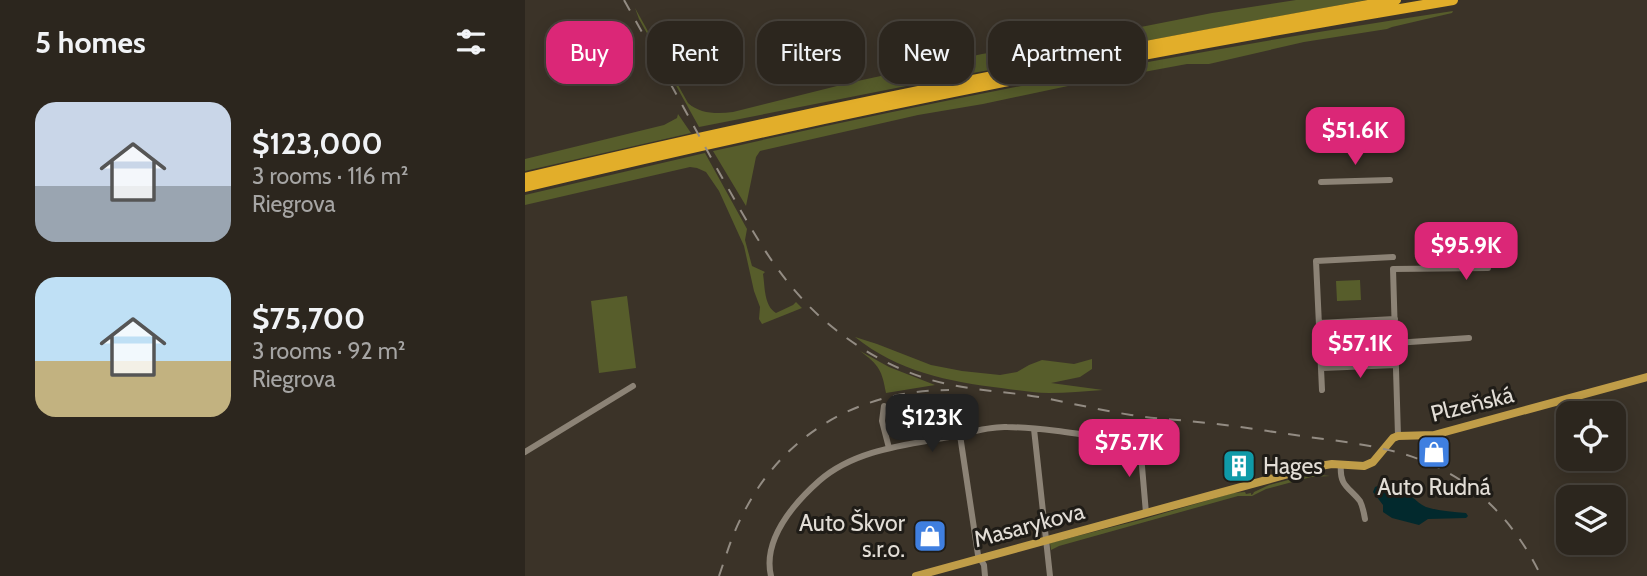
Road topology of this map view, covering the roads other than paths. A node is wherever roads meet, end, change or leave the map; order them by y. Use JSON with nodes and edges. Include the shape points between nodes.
{"nodes":[{"id":1,"x":1396,"y":0,"type":"edge"},
{"id":2,"x":1453,"y":0,"type":"edge"},
{"id":3,"x":525,"y":178,"type":"edge"},
{"id":4,"x":1390,"y":180,"type":"dead end"},
{"id":5,"x":1321,"y":182,"type":"dead end"},
{"id":6,"x":525,"y":187,"type":"edge"},
{"id":7,"x":1393,"y":257,"type":"dead end"},
{"id":8,"x":1488,"y":268,"type":"dead end"},
{"id":9,"x":1395,"y":319,"type":"junction"},
{"id":10,"x":1319,"y":323,"type":"junction"},
{"id":11,"x":1395,"y":330,"type":"junction"},
{"id":12,"x":1320,"y":334,"type":"junction"},
{"id":13,"x":1469,"y":338,"type":"dead end"},
{"id":14,"x":1395,"y":344,"type":"junction"},
{"id":15,"x":1396,"y":355,"type":"junction"},
{"id":16,"x":1321,"y":359,"type":"junction"},
{"id":17,"x":1396,"y":365,"type":"junction"},
{"id":18,"x":1322,"y":368,"type":"junction"},
{"id":19,"x":1647,"y":377,"type":"edge"},
{"id":20,"x":633,"y":386,"type":"dead end"},
{"id":21,"x":1322,"y":390,"type":"dead end"},
{"id":22,"x":884,"y":406,"type":"dead end"},
{"id":23,"x":1034,"y":429,"type":"junction"},
{"id":24,"x":960,"y":435,"type":"junction"},
{"id":25,"x":1398,"y":436,"type":"junction"},
{"id":26,"x":889,"y":448,"type":"junction"},
{"id":27,"x":525,"y":452,"type":"edge"},
{"id":28,"x":1341,"y":465,"type":"junction"},
{"id":29,"x":1146,"y":513,"type":"junction"},
{"id":30,"x":1365,"y":519,"type":"dead end"},
{"id":31,"x":1047,"y":540,"type":"junction"},
{"id":32,"x":980,"y":559,"type":"junction"},
{"id":33,"x":771,"y":576,"type":"edge"},
{"id":34,"x":916,"y":576,"type":"edge"},
{"id":35,"x":985,"y":576,"type":"edge"},
{"id":36,"x":1050,"y":576,"type":"edge"}],
"edges":[{"from":1,"to":3,"type":"highway","via":[[899,95]]},
{"from":2,"to":6,"type":"highway","via":[[913,101]]},
{"from":4,"to":5,"type":"street"},
{"from":7,"to":10,"type":"street","via":[[1316,261]]},
{"from":8,"to":9,"type":"street","via":[[1393,269]]},
{"from":9,"to":10,"type":"street"},
{"from":9,"to":11,"type":"street"},
{"from":10,"to":12,"type":"street"},
{"from":11,"to":12,"type":"street"},
{"from":11,"to":14,"type":"street"},
{"from":12,"to":16,"type":"street"},
{"from":13,"to":14,"type":"street"},
{"from":14,"to":15,"type":"street"},
{"from":15,"to":16,"type":"street"},
{"from":15,"to":17,"type":"street"},
{"from":16,"to":18,"type":"street"},
{"from":17,"to":18,"type":"street"},
{"from":17,"to":25,"type":"street"},
{"from":18,"to":21,"type":"street"},
{"from":19,"to":25,"type":"main road","name":"Plzeňská","via":[[1434,435]]},
{"from":20,"to":27,"type":"street"},
{"from":22,"to":26,"type":"street"},
{"from":23,"to":24,"type":"street","via":[[1004,426]]},
{"from":23,"to":29,"type":"street","via":[[1140,443]]},
{"from":23,"to":31,"type":"street"},
{"from":24,"to":26,"type":"street"},
{"from":24,"to":32,"type":"street"},
{"from":25,"to":28,"type":"main road","via":[[1374,462]]},
{"from":26,"to":33,"type":"street","via":[[840,466],[803,497],[776,534],[768,563]]},
{"from":28,"to":29,"type":"main road","name":"Masarykova","via":[[1314,467]]},
{"from":28,"to":30,"type":"street","via":[[1342,480],[1361,503]]},
{"from":29,"to":31,"type":"main road","name":"Masarykova"},
{"from":31,"to":32,"type":"main road","name":"Masarykova"},
{"from":31,"to":36,"type":"street"},
{"from":32,"to":34,"type":"main road","name":"Masarykova"},
{"from":32,"to":35,"type":"street"}]}
